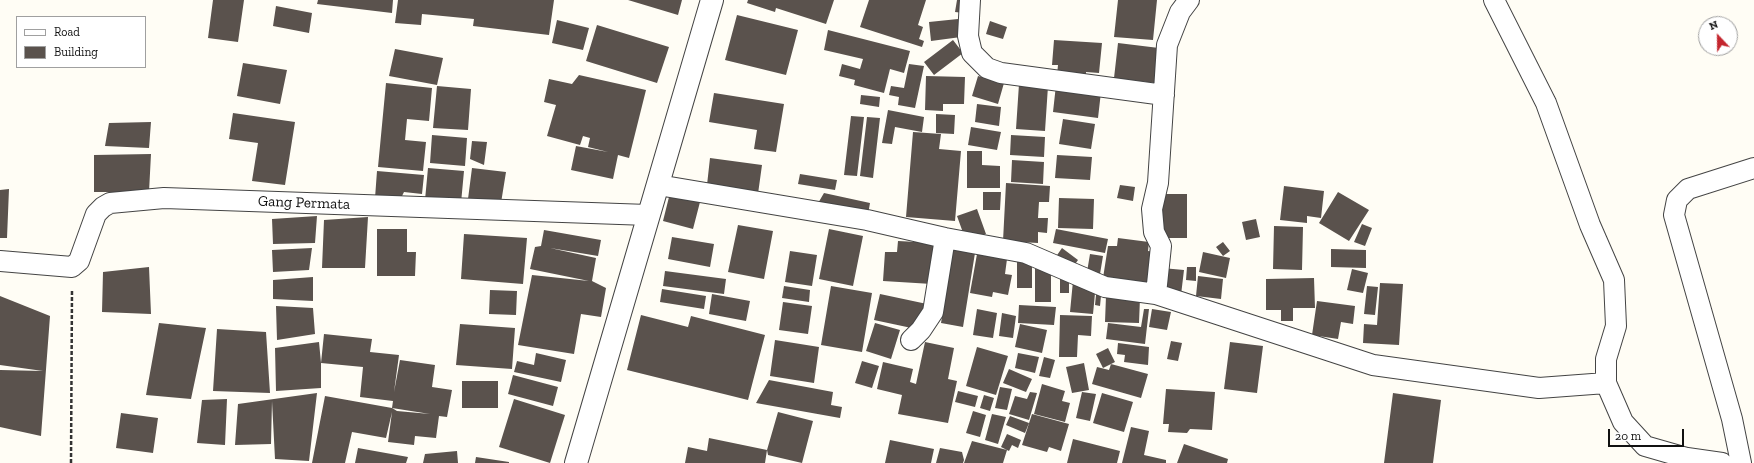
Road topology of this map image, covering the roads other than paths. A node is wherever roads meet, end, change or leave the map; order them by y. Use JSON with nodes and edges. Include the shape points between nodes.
{"nodes":[{"id":1,"x":712,"y":0,"type":"edge"},
{"id":2,"x":970,"y":0,"type":"edge"},
{"id":3,"x":1188,"y":0,"type":"edge"},
{"id":4,"x":1494,"y":0,"type":"edge"},
{"id":5,"x":1164,"y":95,"type":"junction"},
{"id":6,"x":1754,"y":168,"type":"edge"},
{"id":7,"x":658,"y":185,"type":"junction"},
{"id":8,"x":648,"y":215,"type":"junction"},
{"id":9,"x":946,"y":238,"type":"junction"},
{"id":10,"x":0,"y":261,"type":"edge"},
{"id":11,"x":1156,"y":294,"type":"junction"},
{"id":12,"x":911,"y":340,"type":"dead end"},
{"id":13,"x":1606,"y":383,"type":"junction"},
{"id":14,"x":576,"y":463,"type":"edge"},
{"id":15,"x":1722,"y":463,"type":"edge"},
{"id":16,"x":1741,"y":463,"type":"edge"}],
"edges":[{"from":1,"to":7,"type":"street"},
{"from":2,"to":5,"type":"street","via":[[968,36],[972,53],[986,68],[1001,73]]},
{"from":3,"to":5,"type":"street","via":[[1180,12],[1167,45]]},
{"from":4,"to":13,"type":"street","via":[[1546,103],[1590,225],[1614,280],[1616,326],[1606,359]]},
{"from":5,"to":11,"type":"street","via":[[1158,183],[1152,209],[1154,232],[1161,246]]},
{"from":6,"to":16,"type":"street","via":[[1688,189],[1677,200],[1674,215],[1732,419]]},
{"from":7,"to":8,"type":"street"},
{"from":7,"to":9,"type":"street","via":[[867,220]]},
{"from":8,"to":10,"type":"street","name":"Gang Permata","via":[[164,198],[110,203],[103,207],[96,214],[79,261],[72,267]]},
{"from":8,"to":14,"type":"street"},
{"from":9,"to":11,"type":"street","via":[[1026,253],[1105,287]]},
{"from":9,"to":12,"type":"street","via":[[933,312]]},
{"from":11,"to":13,"type":"street","via":[[1373,365],[1539,388]]},
{"from":13,"to":15,"type":"street","via":[[1623,422],[1645,446],[1687,458]]}]}
